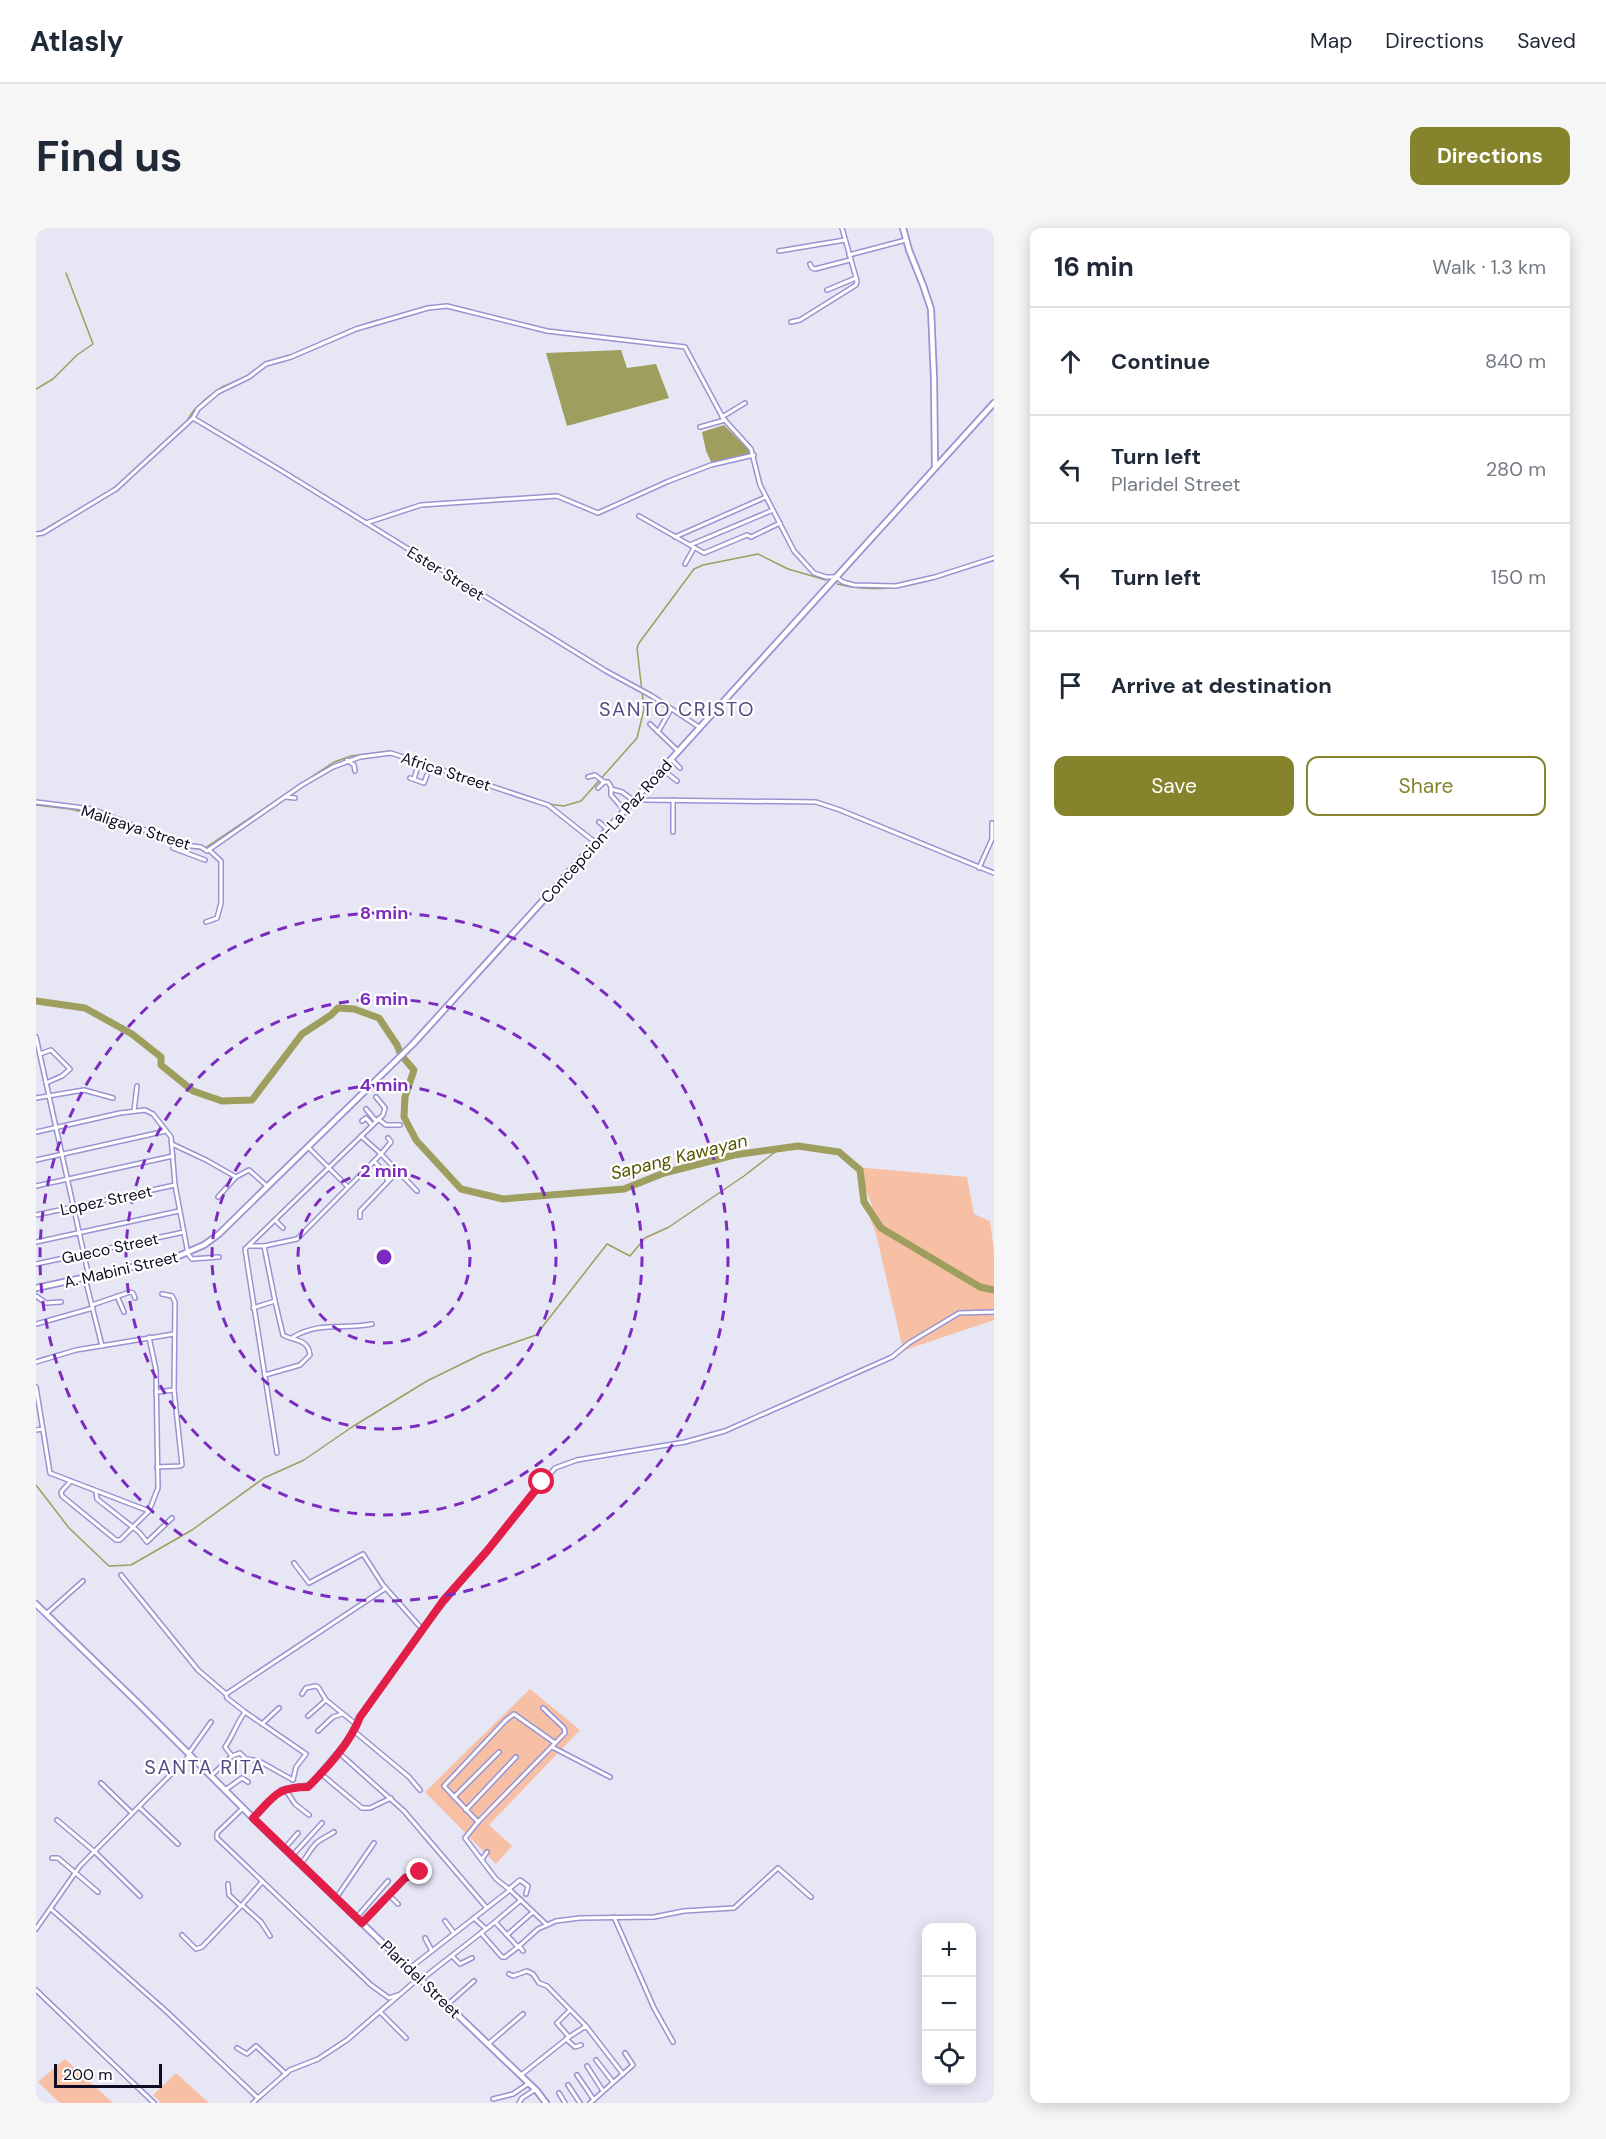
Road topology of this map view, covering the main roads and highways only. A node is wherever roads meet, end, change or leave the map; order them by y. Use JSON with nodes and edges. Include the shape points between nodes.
{"nodes":[{"id":1,"x":903,"y":228,"type":"edge"},
{"id":2,"x":994,"y":403,"type":"edge"},
{"id":3,"x":935,"y":467,"type":"junction"},
{"id":4,"x":204,"y":1245,"type":"joint"},
{"id":5,"x":36,"y":1288,"type":"edge"},
{"id":6,"x":36,"y":1604,"type":"edge"},
{"id":7,"x":546,"y":2103,"type":"edge"}],
"edges":[{"from":1,"to":3,"type":"main road","via":[[931,309]]},
{"from":2,"to":3,"type":"main road","name":"Concepcion-La Paz Road"},
{"from":3,"to":4,"type":"main road","name":"Concepcion-La Paz Road","via":[[408,1048]]},
{"from":4,"to":5,"type":"main road","name":"A. Mabini Street","via":[[188,1254]]},
{"from":6,"to":7,"type":"main road","name":"Plaridel Street","via":[[284,1849],[536,2089]]}]}
